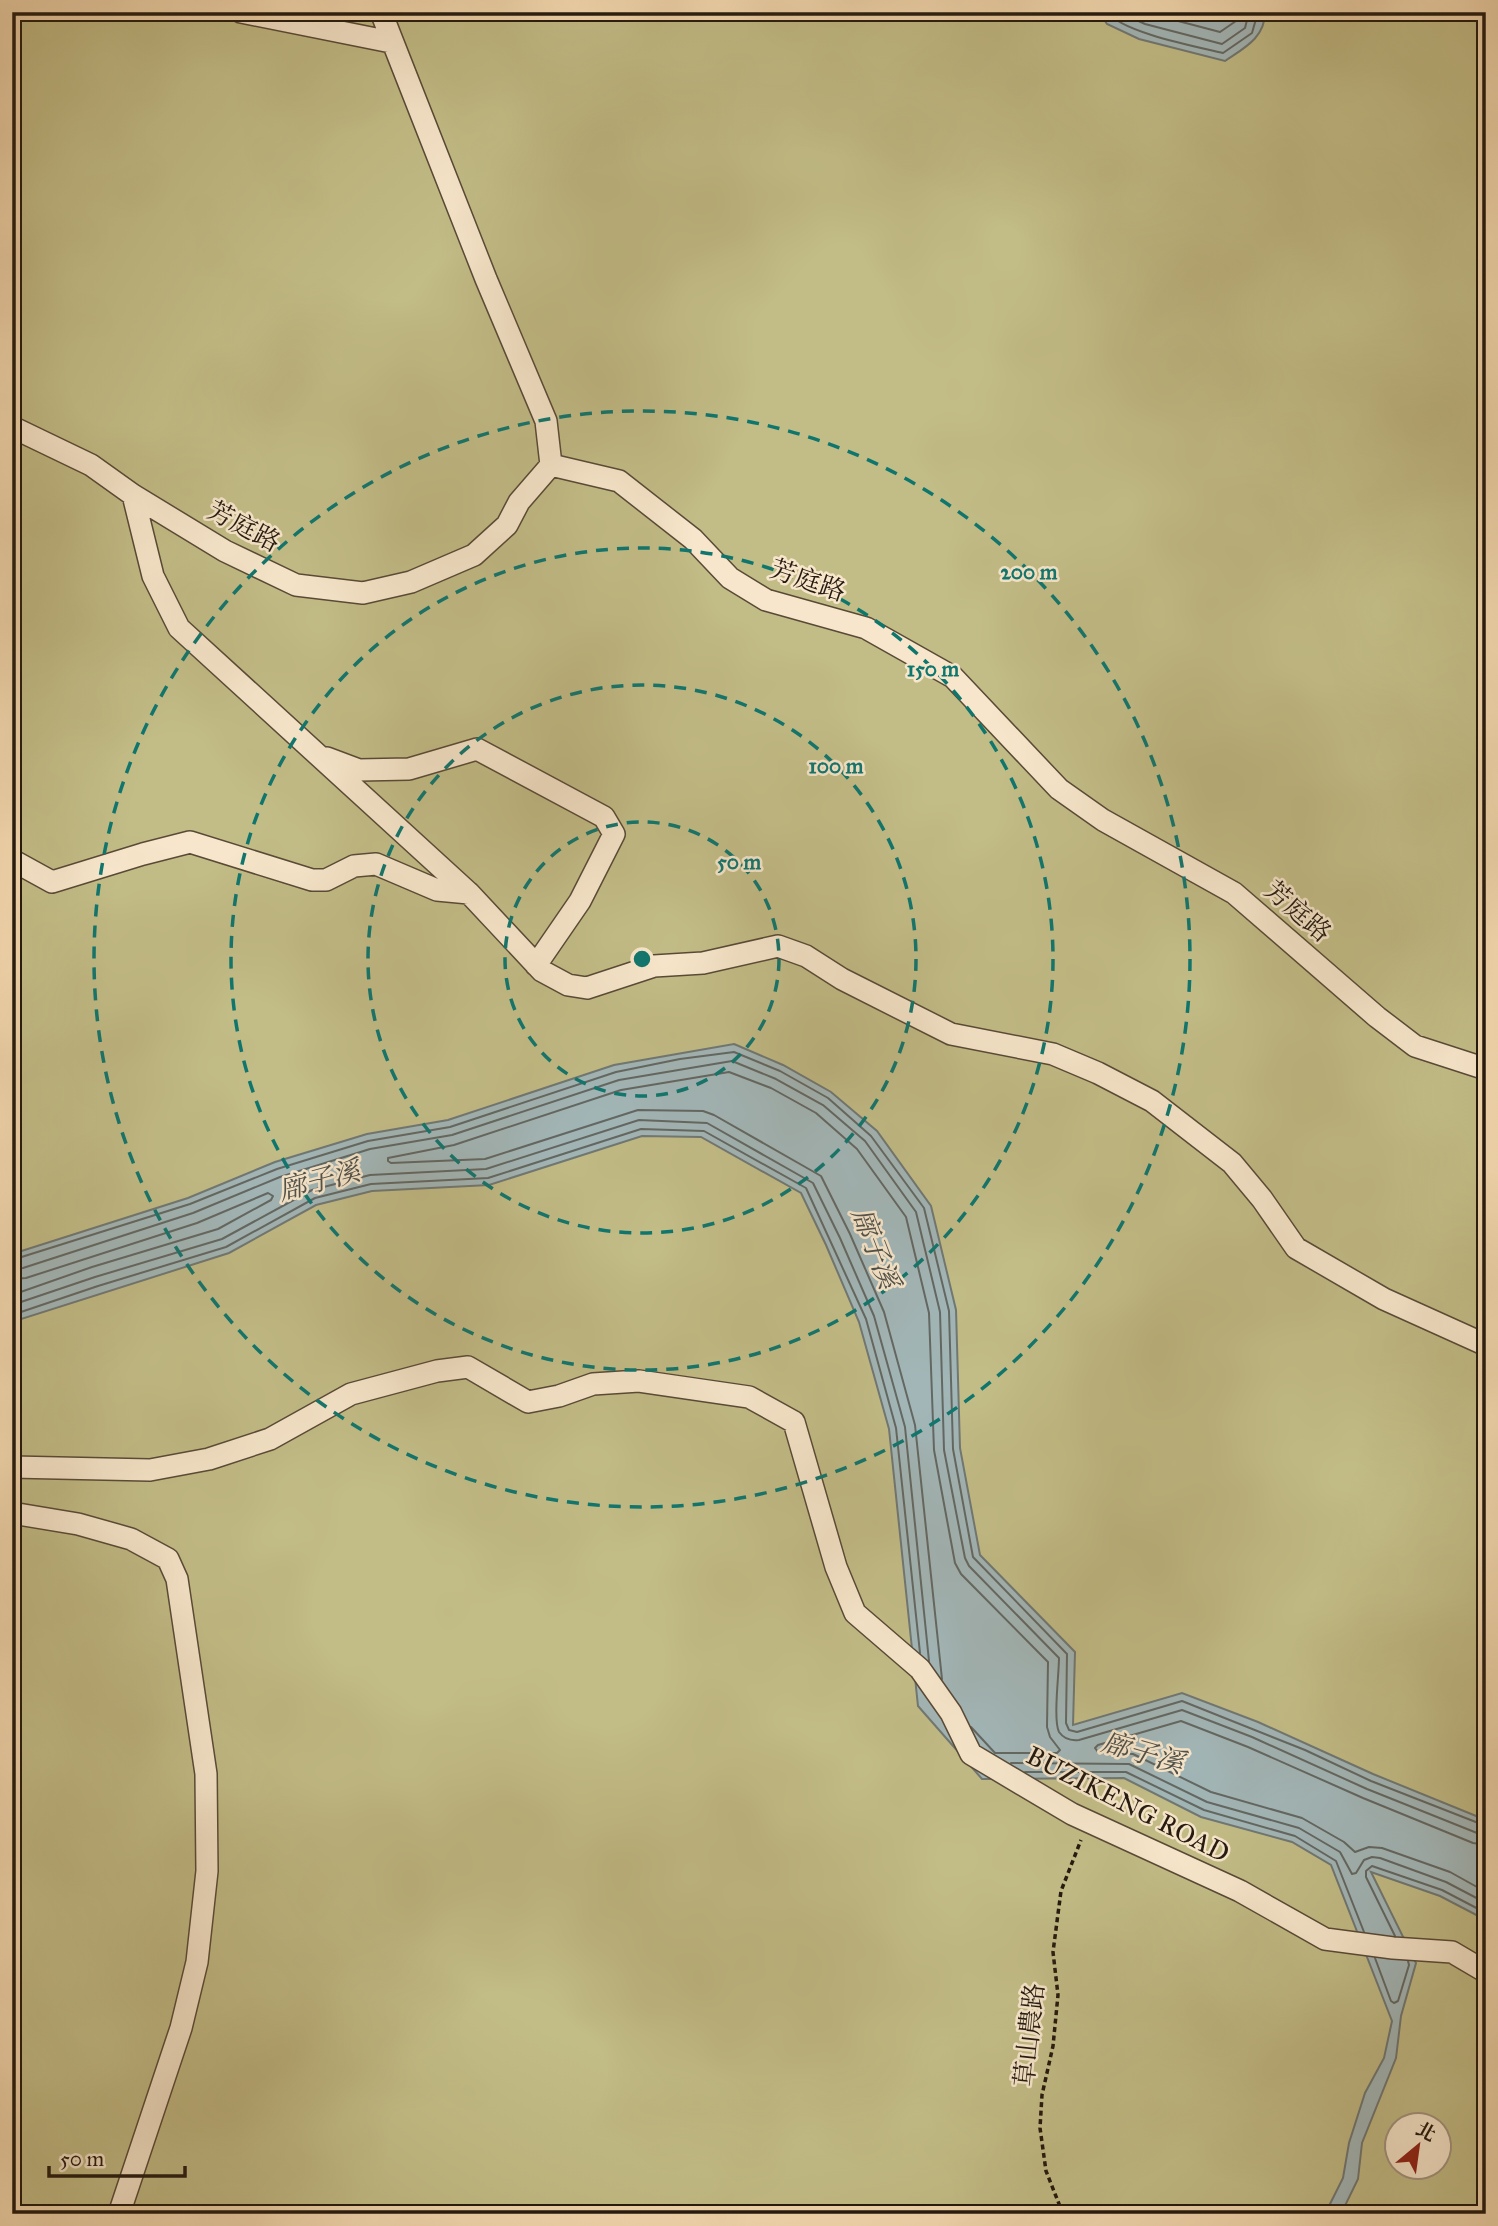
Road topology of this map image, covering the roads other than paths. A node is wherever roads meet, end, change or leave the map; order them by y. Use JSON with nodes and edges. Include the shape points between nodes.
{"nodes":[{"id":1,"x":242,"y":12,"type":"edge"},
{"id":2,"x":381,"y":12,"type":"edge"},
{"id":3,"x":391,"y":42,"type":"junction"},
{"id":4,"x":12,"y":427,"type":"edge"},
{"id":5,"x":551,"y":465,"type":"junction"},
{"id":6,"x":133,"y":495,"type":"junction"},
{"id":7,"x":315,"y":754,"type":"junction"},
{"id":8,"x":12,"y":860,"type":"edge"},
{"id":9,"x":469,"y":893,"type":"junction"},
{"id":10,"x":536,"y":965,"type":"junction"},
{"id":11,"x":1486,"y":1069,"type":"edge"},
{"id":12,"x":1486,"y":1345,"type":"edge"},
{"id":13,"x":12,"y":1467,"type":"edge"},
{"id":14,"x":12,"y":1513,"type":"edge"},
{"id":15,"x":1452,"y":1952,"type":"junction"},
{"id":16,"x":1486,"y":1954,"type":"edge"},
{"id":17,"x":1486,"y":1972,"type":"edge"},
{"id":18,"x":119,"y":2214,"type":"edge"}],
"edges":[{"from":1,"to":3,"type":"street"},
{"from":2,"to":3,"type":"street"},
{"from":3,"to":5,"type":"street","via":[[547,421]]},
{"from":4,"to":6,"type":"street","name":"芳庭路","via":[[91,465]]},
{"from":5,"to":6,"type":"street","name":"芳庭路","via":[[519,502],[507,524],[474,555],[411,582],[363,593],[296,585],[225,551]]},
{"from":5,"to":11,"type":"street","name":"芳庭路","via":[[619,481],[693,539],[730,578],[766,600],[866,628],[953,677],[1059,789],[1103,820],[1234,893],[1415,1045]]},
{"from":6,"to":7,"type":"street","via":[[153,576],[179,628]]},
{"from":7,"to":9,"type":"street"},
{"from":7,"to":10,"type":"street","via":[[359,770],[409,769],[477,749],[604,817],[614,834],[580,901]]},
{"from":8,"to":9,"type":"street","via":[[52,882],[190,842],[312,880],[376,864],[437,890]]},
{"from":9,"to":10,"type":"street"},
{"from":10,"to":12,"type":"street","via":[[568,985],[587,988],[654,966],[703,963],[778,946],[806,956],[951,1034],[1053,1054],[1126,1086],[1196,1133],[1232,1163],[1296,1248],[1384,1299]]},
{"from":13,"to":15,"type":"street","name":"BUZIKENG ROAD","via":[[150,1471],[209,1459],[270,1439],[351,1394],[468,1367],[528,1402],[593,1384],[639,1381],[749,1397],[794,1422],[836,1567],[855,1613],[920,1668],[951,1713],[971,1754],[1088,1821],[1240,1891],[1325,1939]]},
{"from":14,"to":18,"type":"street","via":[[131,1539],[168,1559],[177,1579],[206,1774],[207,1871],[197,1962],[181,2028]]},
{"from":15,"to":16,"type":"street"},
{"from":15,"to":17,"type":"street","name":"BUZIKENG ROAD"}]}
